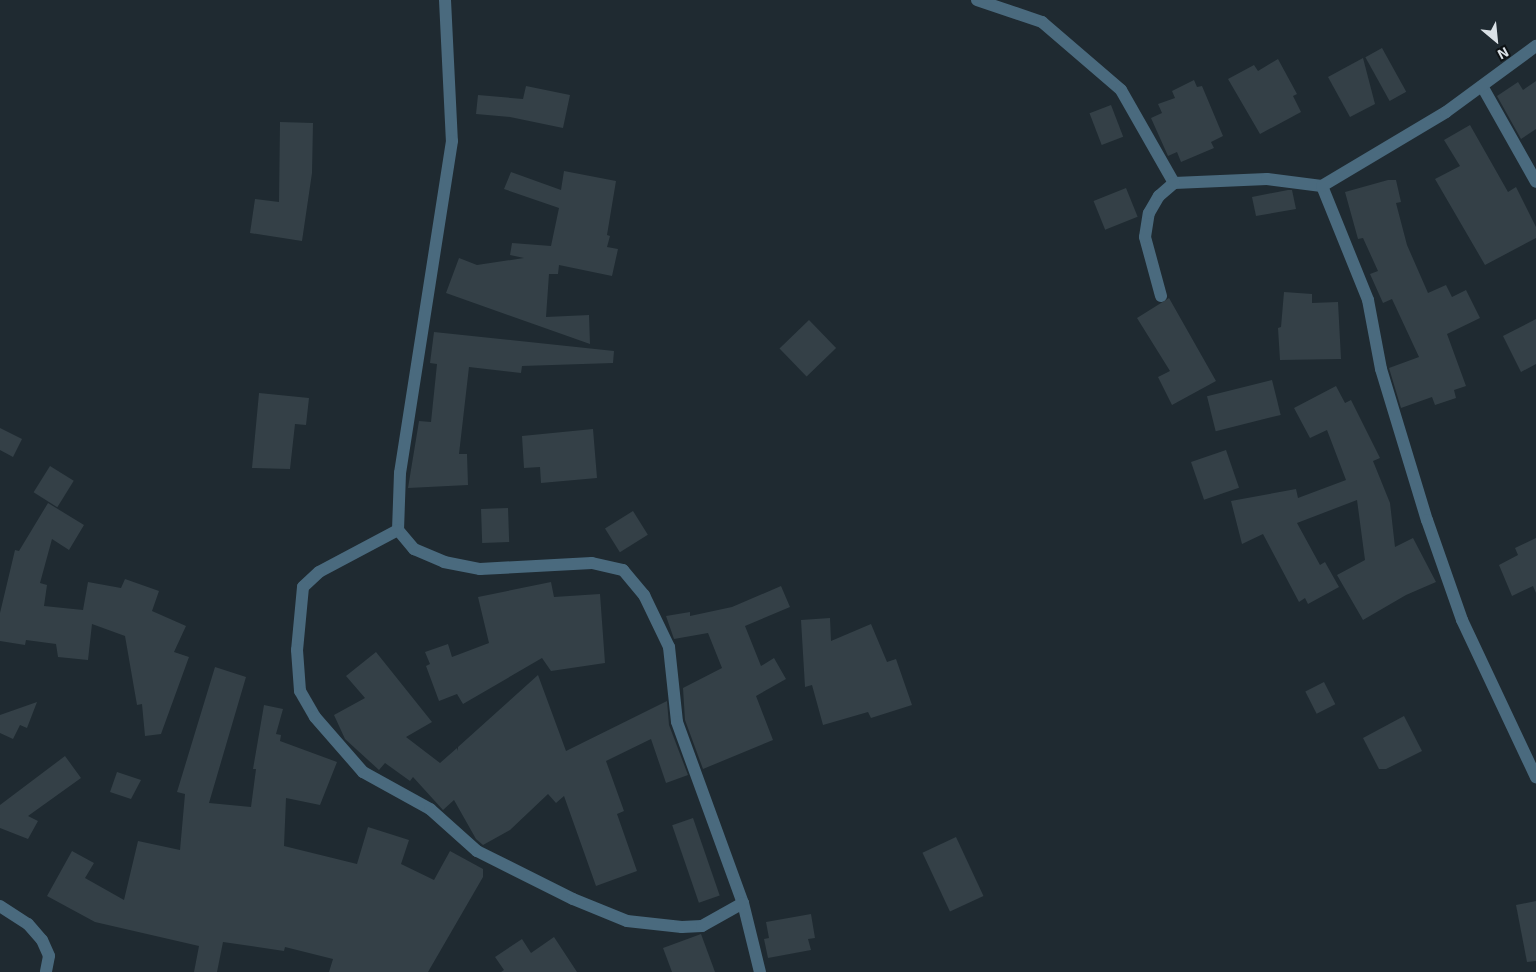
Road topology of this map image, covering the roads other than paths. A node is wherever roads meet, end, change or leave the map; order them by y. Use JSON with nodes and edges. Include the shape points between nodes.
{"nodes":[{"id":1,"x":445,"y":0,"type":"edge"},
{"id":2,"x":976,"y":0,"type":"edge"},
{"id":3,"x":1536,"y":46,"type":"edge"},
{"id":4,"x":1482,"y":86,"type":"junction"},
{"id":5,"x":1536,"y":182,"type":"edge"},
{"id":6,"x":1174,"y":183,"type":"junction"},
{"id":7,"x":1322,"y":186,"type":"junction"},
{"id":8,"x":1160,"y":296,"type":"dead end"},
{"id":9,"x":398,"y":530,"type":"junction"},
{"id":10,"x":1535,"y":775,"type":"edge"},
{"id":11,"x":743,"y":903,"type":"junction"},
{"id":12,"x":0,"y":906,"type":"edge"},
{"id":13,"x":46,"y":972,"type":"edge"},
{"id":14,"x":760,"y":972,"type":"edge"}],
"edges":[{"from":1,"to":9,"type":"street","via":[[452,141],[400,473]]},
{"from":2,"to":6,"type":"street","via":[[1042,22],[1121,90]]},
{"from":3,"to":4,"type":"street"},
{"from":4,"to":5,"type":"street"},
{"from":4,"to":7,"type":"street","via":[[1446,112]]},
{"from":6,"to":7,"type":"street","via":[[1267,180]]},
{"from":6,"to":8,"type":"street","via":[[1159,196],[1149,213],[1145,237]]},
{"from":7,"to":10,"type":"street","via":[[1368,300],[1381,368],[1427,520],[1462,620]]},
{"from":9,"to":11,"type":"street","via":[[414,549],[444,562],[480,568],[592,563],[623,570],[644,596],[669,647],[677,722]]},
{"from":9,"to":11,"type":"street","via":[[319,572],[303,587],[300,606],[297,650],[300,691],[315,716],[364,772],[430,809],[477,851],[573,899],[627,921],[702,926]]},
{"from":11,"to":14,"type":"street"},
{"from":12,"to":13,"type":"street","via":[[28,924],[42,940],[49,956]]}]}
